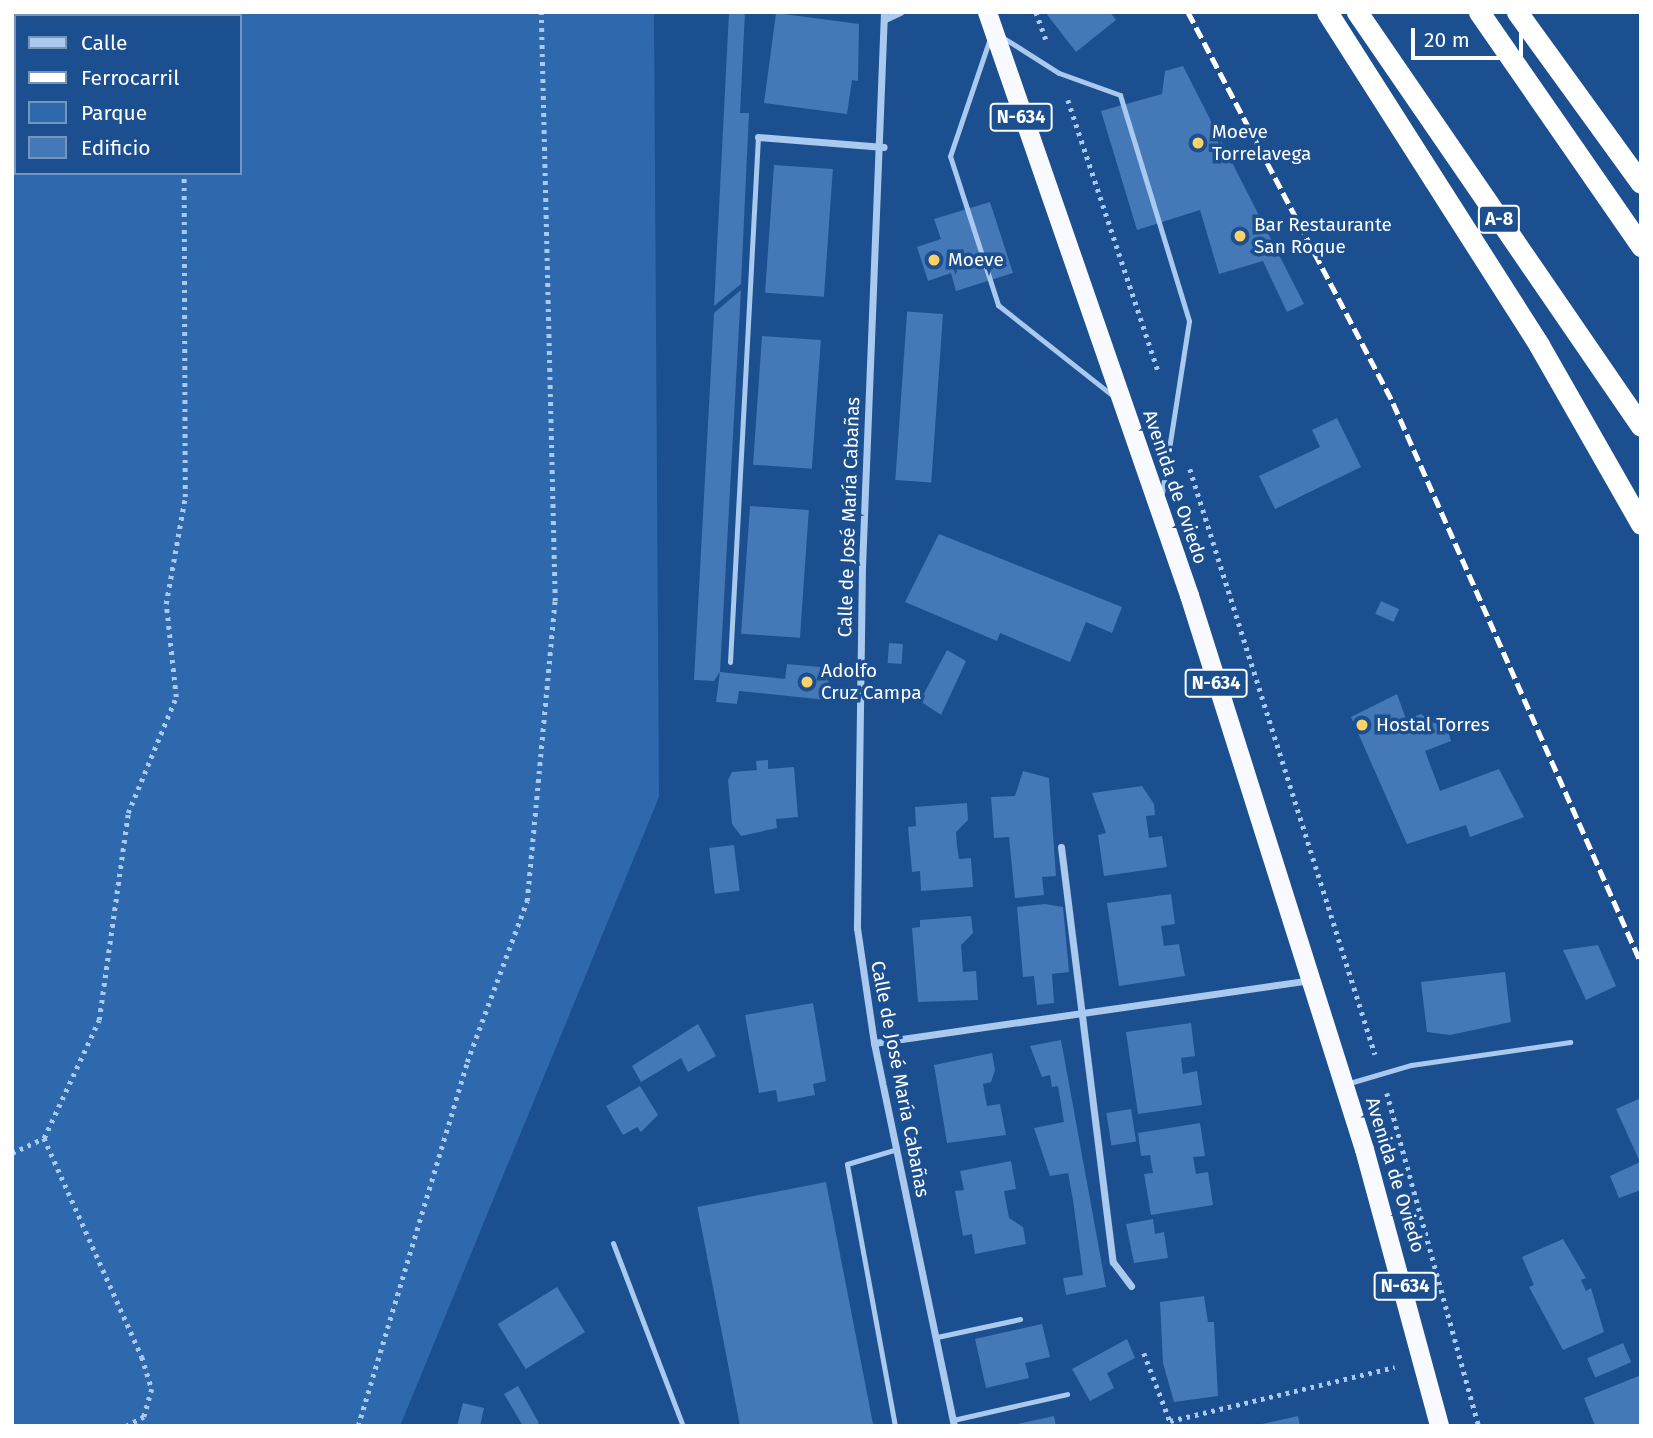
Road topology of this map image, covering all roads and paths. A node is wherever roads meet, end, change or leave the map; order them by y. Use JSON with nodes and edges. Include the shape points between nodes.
{"nodes":[{"id":1,"x":541,"y":12,"type":"edge"},
{"id":2,"x":900,"y":12,"type":"edge"},
{"id":3,"x":987,"y":12,"type":"edge"},
{"id":4,"x":1036,"y":12,"type":"edge"},
{"id":5,"x":1327,"y":12,"type":"edge"},
{"id":6,"x":1357,"y":12,"type":"edge"},
{"id":7,"x":1479,"y":12,"type":"edge"},
{"id":8,"x":1517,"y":12,"type":"edge"},
{"id":9,"x":885,"y":15,"type":"edge"},
{"id":10,"x":993,"y":32,"type":"junction"},
{"id":11,"x":1059,"y":73,"type":"junction"},
{"id":12,"x":758,"y":137,"type":"joint"},
{"id":13,"x":884,"y":147,"type":"junction"},
{"id":14,"x":184,"y":175,"type":"edge"},
{"id":15,"x":1641,"y":183,"type":"edge"},
{"id":16,"x":1641,"y":246,"type":"edge"},
{"id":17,"x":1120,"y":401,"type":"junction"},
{"id":18,"x":1174,"y":417,"type":"junction"},
{"id":19,"x":1641,"y":426,"type":"edge"},
{"id":20,"x":1159,"y":511,"type":"junction"},
{"id":21,"x":1641,"y":524,"type":"edge"},
{"id":22,"x":730,"y":662,"type":"dead end"},
{"id":23,"x":1061,"y":847,"type":"dead end"},
{"id":24,"x":1310,"y":980,"type":"junction"},
{"id":25,"x":1083,"y":1012,"type":"junction"},
{"id":26,"x":1570,"y":1042,"type":"dead end"},
{"id":27,"x":874,"y":1043,"type":"junction"},
{"id":28,"x":1381,"y":1074,"type":"junction"},
{"id":29,"x":1343,"y":1085,"type":"junction"},
{"id":30,"x":44,"y":1138,"type":"junction"},
{"id":31,"x":897,"y":1149,"type":"junction"},
{"id":32,"x":12,"y":1153,"type":"edge"},
{"id":33,"x":613,"y":1244,"type":"dead end"},
{"id":34,"x":1131,"y":1286,"type":"dead end"},
{"id":35,"x":1020,"y":1319,"type":"dead end"},
{"id":36,"x":937,"y":1337,"type":"junction"},
{"id":37,"x":1144,"y":1353,"type":"dead end"},
{"id":38,"x":1423,"y":1361,"type":"junction"},
{"id":39,"x":1067,"y":1394,"type":"dead end"},
{"id":40,"x":953,"y":1423,"type":"edge"},
{"id":41,"x":127,"y":1426,"type":"edge"},
{"id":42,"x":358,"y":1426,"type":"edge"},
{"id":43,"x":683,"y":1426,"type":"edge"},
{"id":44,"x":895,"y":1426,"type":"edge"},
{"id":45,"x":1439,"y":1426,"type":"edge"},
{"id":46,"x":1479,"y":1426,"type":"edge"}],
"edges":[{"from":1,"to":42,"type":"path","via":[[555,601],[527,901],[467,1062]]},
{"from":2,"to":9,"type":"street","name":"Calle de José María Cabañas"},
{"from":3,"to":10,"type":"highway","name":"Avenida de Oviedo","number":"N-634"},
{"from":4,"to":11,"type":"path"},
{"from":5,"to":21,"type":"highway","via":[[1539,345]]},
{"from":6,"to":19,"type":"highway","number":"A-8"},
{"from":7,"to":16,"type":"highway"},
{"from":8,"to":15,"type":"highway"},
{"from":9,"to":13,"type":"street","name":"Calle de José María Cabañas"},
{"from":10,"to":11,"type":"lane"},
{"from":10,"to":17,"type":"highway","name":"Avenida de Oviedo","number":"N-634"},
{"from":10,"to":17,"type":"lane","via":[[950,156],[998,305]]},
{"from":11,"to":18,"type":"path"},
{"from":11,"to":18,"type":"lane","via":[[1120,95],[1189,321]]},
{"from":12,"to":13,"type":"street"},
{"from":12,"to":22,"type":"lane"},
{"from":13,"to":27,"type":"street","name":"Calle de José María Cabañas","via":[[862,565],[856,885]]},
{"from":14,"to":30,"type":"path","via":[[185,497],[166,604],[176,697],[128,813],[99,1020]]},
{"from":17,"to":20,"type":"highway","name":"Avenida de Oviedo","number":"N-634"},
{"from":18,"to":20,"type":"lane"},
{"from":18,"to":28,"type":"path"},
{"from":20,"to":24,"type":"highway","name":"Avenida de Oviedo","number":"N-634"},
{"from":23,"to":25,"type":"street"},
{"from":24,"to":25,"type":"street"},
{"from":24,"to":29,"type":"highway","name":"Avenida de Oviedo","number":"N-634"},
{"from":25,"to":27,"type":"street"},
{"from":25,"to":34,"type":"street","via":[[1113,1262]]},
{"from":26,"to":28,"type":"lane"},
{"from":27,"to":31,"type":"street","name":"Calle de José María Cabañas"},
{"from":28,"to":29,"type":"lane"},
{"from":28,"to":46,"type":"path"},
{"from":29,"to":38,"type":"highway","name":"Avenida de Oviedo","number":"N-634"},
{"from":30,"to":32,"type":"path"},
{"from":30,"to":41,"type":"path","via":[[152,1389],[144,1417]]},
{"from":31,"to":36,"type":"street","name":"Calle de José María Cabañas"},
{"from":31,"to":44,"type":"lane","via":[[847,1164]]},
{"from":33,"to":43,"type":"lane"},
{"from":35,"to":36,"type":"lane"},
{"from":36,"to":40,"type":"street","name":"Calle de José María Cabañas"},
{"from":37,"to":38,"type":"path","via":[[1170,1421]]},
{"from":38,"to":45,"type":"highway","name":"Avenida de Oviedo","number":"N-634"},
{"from":39,"to":40,"type":"lane"}]}
